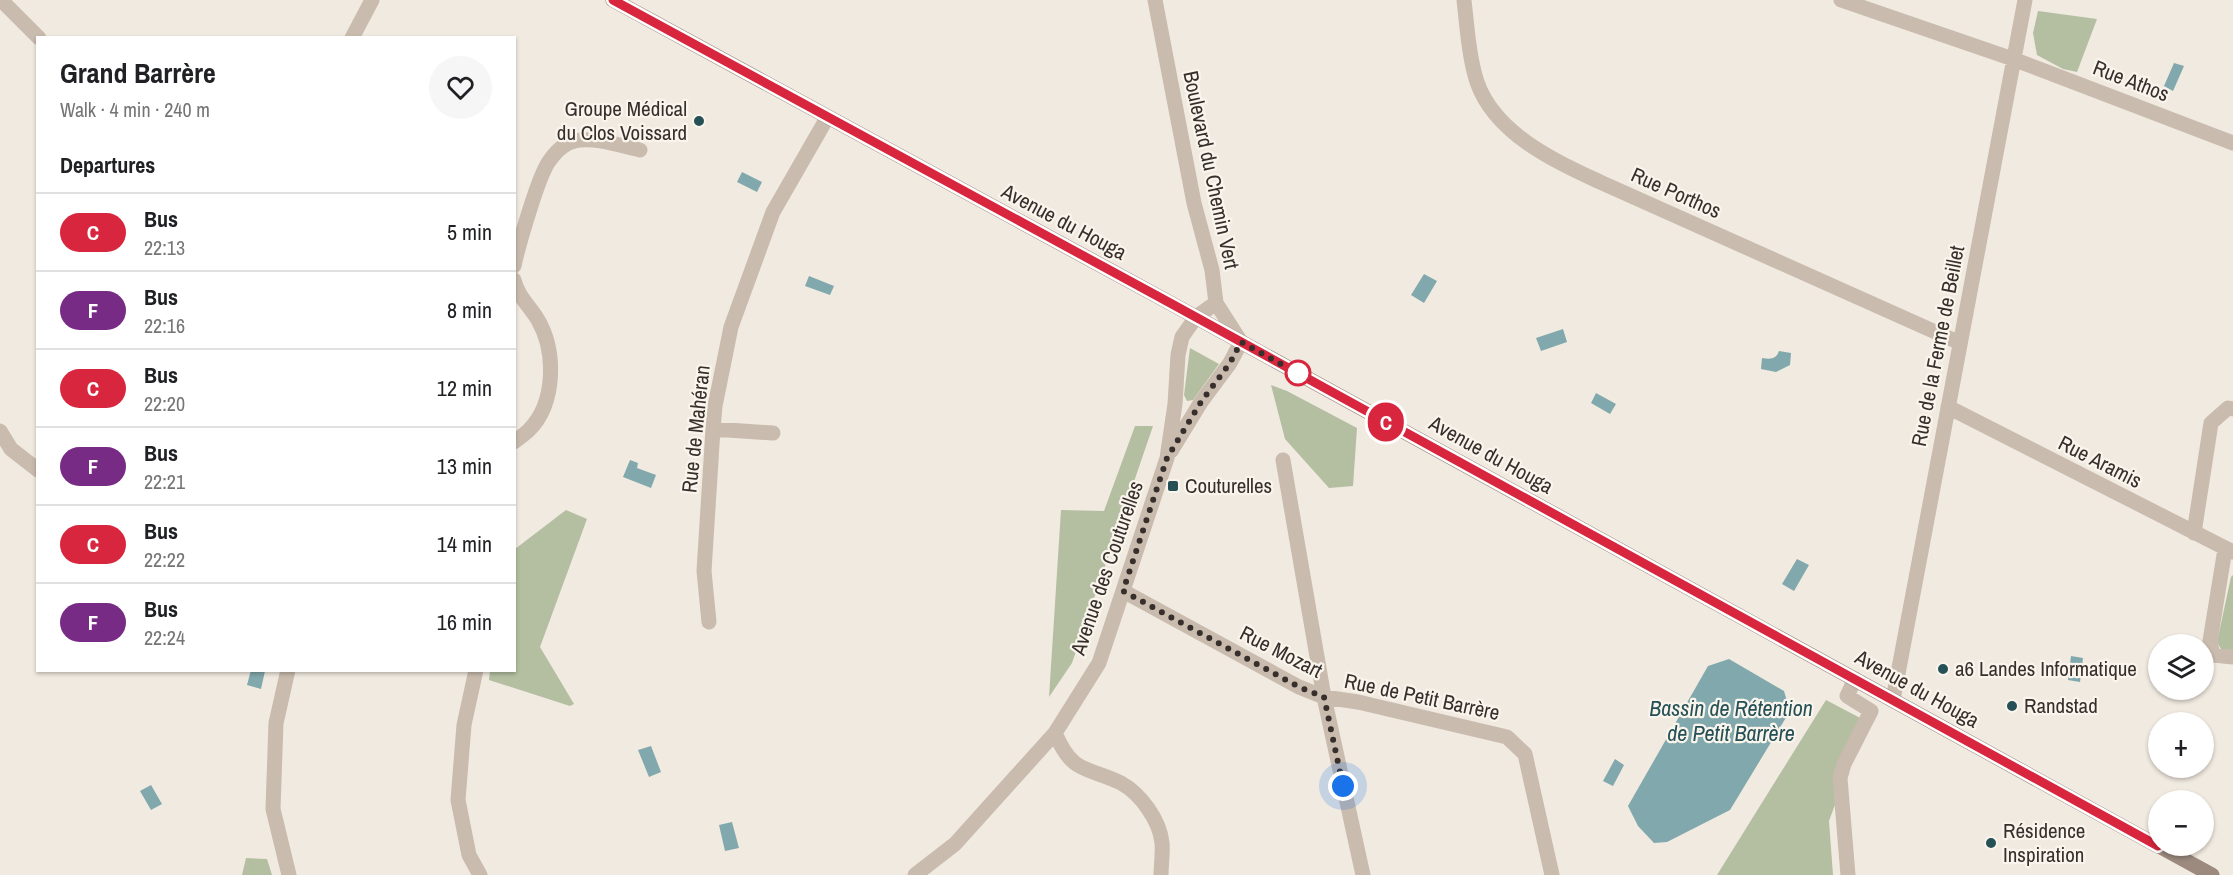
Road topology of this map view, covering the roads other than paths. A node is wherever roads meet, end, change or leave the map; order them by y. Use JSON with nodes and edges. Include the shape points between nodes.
{"nodes":[{"id":1,"x":1,"y":0,"type":"edge"},
{"id":2,"x":372,"y":0,"type":"edge"},
{"id":3,"x":613,"y":0,"type":"edge"},
{"id":4,"x":1155,"y":0,"type":"edge"},
{"id":5,"x":1464,"y":0,"type":"edge"},
{"id":6,"x":1841,"y":0,"type":"edge"},
{"id":7,"x":2025,"y":0,"type":"edge"},
{"id":8,"x":37,"y":36,"type":"edge"},
{"id":9,"x":353,"y":36,"type":"edge"},
{"id":10,"x":2013,"y":59,"type":"junction"},
{"id":11,"x":827,"y":118,"type":"junction"},
{"id":12,"x":2233,"y":142,"type":"edge"},
{"id":13,"x":640,"y":150,"type":"dead end"},
{"id":14,"x":516,"y":259,"type":"edge"},
{"id":15,"x":516,"y":285,"type":"edge"},
{"id":16,"x":1216,"y":303,"type":"junction"},
{"id":17,"x":1196,"y":317,"type":"junction"},
{"id":18,"x":1241,"y":342,"type":"junction"},
{"id":19,"x":1960,"y":344,"type":"junction"},
{"id":20,"x":1948,"y":407,"type":"junction"},
{"id":21,"x":2233,"y":409,"type":"edge"},
{"id":22,"x":713,"y":429,"type":"junction"},
{"id":23,"x":0,"y":431,"type":"edge"},
{"id":24,"x":773,"y":433,"type":"dead end"},
{"id":25,"x":516,"y":440,"type":"edge"},
{"id":26,"x":1167,"y":458,"type":"junction"},
{"id":27,"x":1283,"y":460,"type":"dead end"},
{"id":28,"x":36,"y":468,"type":"edge"},
{"id":29,"x":2194,"y":533,"type":"junction"},
{"id":30,"x":2229,"y":550,"type":"edge"},
{"id":31,"x":1123,"y":591,"type":"junction"},
{"id":32,"x":709,"y":622,"type":"dead end"},
{"id":33,"x":2233,"y":657,"type":"edge"},
{"id":34,"x":288,"y":672,"type":"edge"},
{"id":35,"x":477,"y":672,"type":"edge"},
{"id":36,"x":1855,"y":679,"type":"junction"},
{"id":37,"x":1324,"y":697,"type":"junction"},
{"id":38,"x":1893,"y":699,"type":"junction"},
{"id":39,"x":1055,"y":733,"type":"junction"},
{"id":40,"x":2148,"y":840,"type":"edge"},
{"id":41,"x":2177,"y":856,"type":"edge"},
{"id":42,"x":289,"y":875,"type":"edge"},
{"id":43,"x":480,"y":875,"type":"edge"},
{"id":44,"x":915,"y":875,"type":"edge"},
{"id":45,"x":1161,"y":875,"type":"edge"},
{"id":46,"x":1363,"y":875,"type":"edge"},
{"id":47,"x":1552,"y":875,"type":"edge"},
{"id":48,"x":1848,"y":875,"type":"edge"},
{"id":49,"x":2212,"y":875,"type":"edge"}],
"edges":[{"from":1,"to":8,"type":"street"},
{"from":2,"to":9,"type":"street"},
{"from":3,"to":11,"type":"main road","name":"Avenue du Houga"},
{"from":4,"to":16,"type":"street","name":"Boulevard du Chemin Vert"},
{"from":5,"to":19,"type":"street","name":"Rue Porthos","via":[[1482,94],[1502,121],[1527,144],[1600,182]]},
{"from":6,"to":10,"type":"street","name":"Rue Athos"},
{"from":7,"to":10,"type":"street","name":"Rue de la Ferme de Beillet"},
{"from":10,"to":12,"type":"street","name":"Rue Athos"},
{"from":10,"to":19,"type":"street","name":"Rue de la Ferme de Beillet"},
{"from":11,"to":17,"type":"main road","name":"Avenue du Houga"},
{"from":11,"to":22,"type":"street","name":"Rue de Mahéran","via":[[773,212],[731,327]]},
{"from":13,"to":14,"type":"street","via":[[598,141],[567,143],[548,161]]},
{"from":15,"to":25,"type":"street","via":[[540,322],[552,363],[540,414]]},
{"from":16,"to":17,"type":"street","name":"Avenue des Couturelles"},
{"from":16,"to":18,"type":"street","name":"Boulevard du Chemin Vert"},
{"from":17,"to":18,"type":"main road","name":"Avenue du Houga"},
{"from":17,"to":26,"type":"street","name":"Avenue des Couturelles","via":[[1182,337],[1178,355]]},
{"from":18,"to":26,"type":"street","name":"Avenue des Couturelles"},
{"from":18,"to":36,"type":"main road","name":"Avenue du Houga"},
{"from":19,"to":20,"type":"street","name":"Rue de la Ferme de Beillet"},
{"from":20,"to":29,"type":"street","name":"Rue Aramis"},
{"from":20,"to":38,"type":"street","name":"Rue de la Ferme de Beillet"},
{"from":21,"to":29,"type":"street","via":[[2228,408],[2211,423]]},
{"from":22,"to":24,"type":"street"},
{"from":22,"to":32,"type":"street","name":"Rue de Mahéran","via":[[704,571]]},
{"from":23,"to":28,"type":"street","via":[[10,448]]},
{"from":26,"to":31,"type":"street","name":"Avenue des Couturelles"},
{"from":27,"to":37,"type":"street"},
{"from":29,"to":30,"type":"street","name":"Rue Aramis"},
{"from":30,"to":33,"type":"street","via":[[2210,641],[2213,655]]},
{"from":31,"to":37,"type":"street","name":"Rue Mozart"},
{"from":31,"to":39,"type":"street","name":"Avenue des Couturelles","via":[[1099,663]]},
{"from":34,"to":42,"type":"street","via":[[276,723],[273,809]]},
{"from":35,"to":43,"type":"street","via":[[464,725],[458,800],[469,855]]},
{"from":36,"to":38,"type":"main road","name":"Avenue du Houga"},
{"from":36,"to":48,"type":"street","via":[[1847,696],[1871,711],[1840,778]]},
{"from":37,"to":46,"type":"street","name":"Rue Mozart"},
{"from":37,"to":47,"type":"street","name":"Rue de Petit Barrère","via":[[1507,737],[1525,754]]},
{"from":38,"to":40,"type":"main road","name":"Avenue du Houga"},
{"from":39,"to":44,"type":"street","name":"Avenue des Couturelles","via":[[955,844]]},
{"from":39,"to":45,"type":"street","via":[[1062,750],[1079,767],[1123,784],[1142,801],[1162,842]]},
{"from":41,"to":49,"type":"main road","name":"Avenue du Houga"}]}
